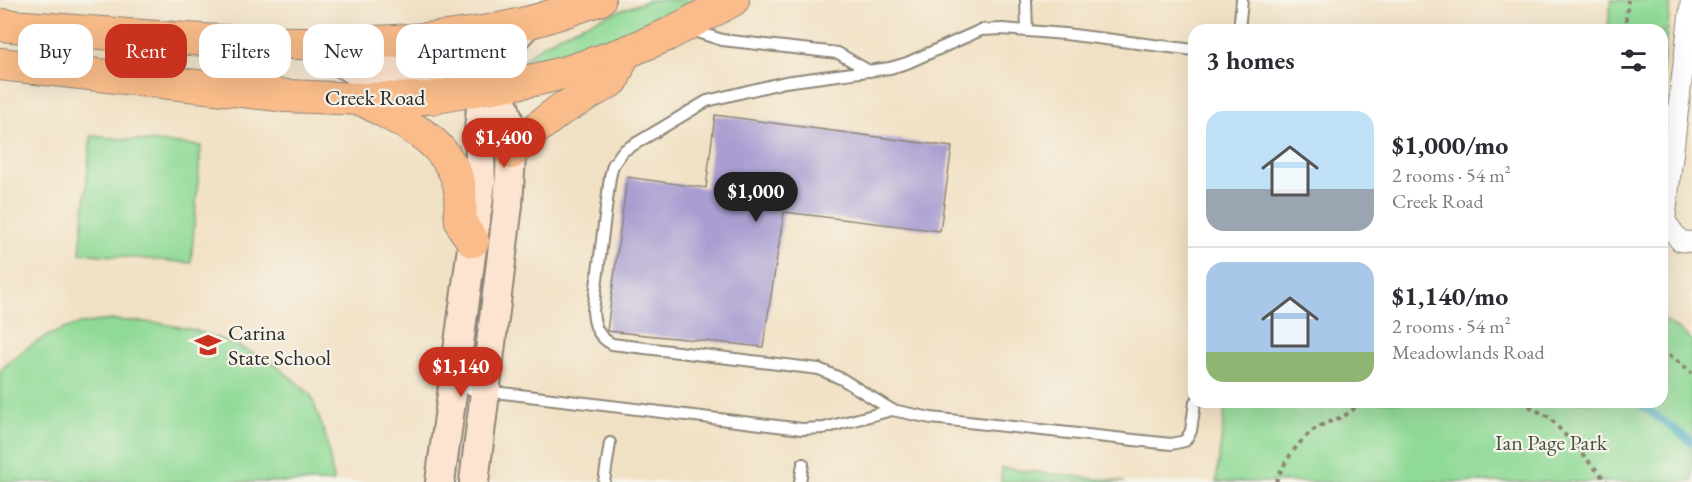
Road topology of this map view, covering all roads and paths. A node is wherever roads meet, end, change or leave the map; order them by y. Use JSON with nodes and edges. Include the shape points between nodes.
{"nodes":[{"id":1,"x":599,"y":0,"type":"edge"},
{"id":2,"x":734,"y":0,"type":"edge"},
{"id":3,"x":1026,"y":0,"type":"edge"},
{"id":4,"x":1242,"y":0,"type":"edge"},
{"id":5,"x":1628,"y":0,"type":"edge"},
{"id":6,"x":1691,"y":0,"type":"edge"},
{"id":7,"x":529,"y":22,"type":"junction"},
{"id":8,"x":1240,"y":24,"type":"edge"},
{"id":9,"x":1626,"y":24,"type":"edge"},
{"id":10,"x":0,"y":25,"type":"edge"},
{"id":11,"x":684,"y":27,"type":"junction"},
{"id":12,"x":1027,"y":30,"type":"junction"},
{"id":13,"x":384,"y":41,"type":"edge"},
{"id":14,"x":1689,"y":42,"type":"edge"},
{"id":15,"x":303,"y":43,"type":"edge"},
{"id":16,"x":1188,"y":49,"type":"edge"},
{"id":17,"x":624,"y":53,"type":"junction"},
{"id":18,"x":0,"y":64,"type":"edge"},
{"id":19,"x":384,"y":70,"type":"edge"},
{"id":20,"x":869,"y":72,"type":"junction"},
{"id":21,"x":487,"y":88,"type":"junction"},
{"id":22,"x":362,"y":99,"type":"junction"},
{"id":23,"x":511,"y":153,"type":"junction"},
{"id":24,"x":1668,"y":199,"type":"edge"},
{"id":25,"x":1668,"y":225,"type":"edge"},
{"id":26,"x":473,"y":241,"type":"junction"},
{"id":27,"x":1692,"y":242,"type":"edge"},
{"id":28,"x":1668,"y":355,"type":"edge"},
{"id":29,"x":1692,"y":373,"type":"edge"},
{"id":30,"x":452,"y":386,"type":"junction"},
{"id":31,"x":486,"y":390,"type":"junction"},
{"id":32,"x":1194,"y":408,"type":"edge"},
{"id":33,"x":1355,"y":408,"type":"edge"},
{"id":34,"x":1532,"y":408,"type":"edge"},
{"id":35,"x":892,"y":410,"type":"junction"},
{"id":36,"x":610,"y":443,"type":"dead end"},
{"id":37,"x":803,"y":464,"type":"dead end"},
{"id":38,"x":440,"y":482,"type":"edge"},
{"id":39,"x":474,"y":482,"type":"edge"},
{"id":40,"x":604,"y":482,"type":"edge"},
{"id":41,"x":800,"y":482,"type":"edge"},
{"id":42,"x":1276,"y":482,"type":"edge"},
{"id":43,"x":1607,"y":482,"type":"edge"}],
"edges":[{"from":1,"to":7,"type":"main road"},
{"from":2,"to":11,"type":"main road","name":"Creek Road"},
{"from":3,"to":12,"type":"lane"},
{"from":4,"to":8,"type":"lane"},
{"from":5,"to":9,"type":"path"},
{"from":6,"to":14,"type":"street"},
{"from":7,"to":13,"type":"main road","via":[[453,36]]},
{"from":7,"to":21,"type":"main road","via":[[498,56]]},
{"from":10,"to":15,"type":"main road","via":[[245,43]]},
{"from":11,"to":17,"type":"main road","name":"Creek Road"},
{"from":11,"to":20,"type":"lane","via":[[722,40],[838,53]]},
{"from":12,"to":16,"type":"lane"},
{"from":12,"to":20,"type":"lane","via":[[981,30],[907,63]]},
{"from":14,"to":24,"type":"street"},
{"from":17,"to":21,"type":"main road","name":"Creek Road","via":[[539,80]]},
{"from":17,"to":23,"type":"main road","via":[[613,81],[560,110]]},
{"from":18,"to":22,"type":"main road","name":"Creek Road","via":[[244,92]]},
{"from":19,"to":21,"type":"main road","via":[[456,70]]},
{"from":20,"to":35,"type":"lane","via":[[785,82],[707,101],[623,151],[610,177],[593,311],[597,332],[612,344],[819,369]]},
{"from":21,"to":22,"type":"main road","name":"Creek Road","via":[[430,98]]},
{"from":21,"to":23,"type":"main road","via":[[504,106],[510,123]]},
{"from":21,"to":26,"type":"main road","via":[[479,117],[481,182]]},
{"from":22,"to":26,"type":"main road","via":[[437,144],[454,170],[462,199],[461,223]]},
{"from":23,"to":31,"type":"main road"},
{"from":25,"to":27,"type":"street","via":[[1680,241]]},
{"from":26,"to":30,"type":"main road"},
{"from":28,"to":29,"type":"path"},
{"from":30,"to":31,"type":"lane"},
{"from":30,"to":38,"type":"main road"},
{"from":31,"to":35,"type":"lane","via":[[802,429],[824,429]]},
{"from":31,"to":39,"type":"main road"},
{"from":32,"to":35,"type":"lane","via":[[1189,436],[1171,444],[931,418]]},
{"from":33,"to":42,"type":"path","via":[[1350,414],[1317,427],[1301,441]]},
{"from":34,"to":43,"type":"path","via":[[1549,417]]},
{"from":36,"to":40,"type":"lane"},
{"from":37,"to":41,"type":"lane"}]}
